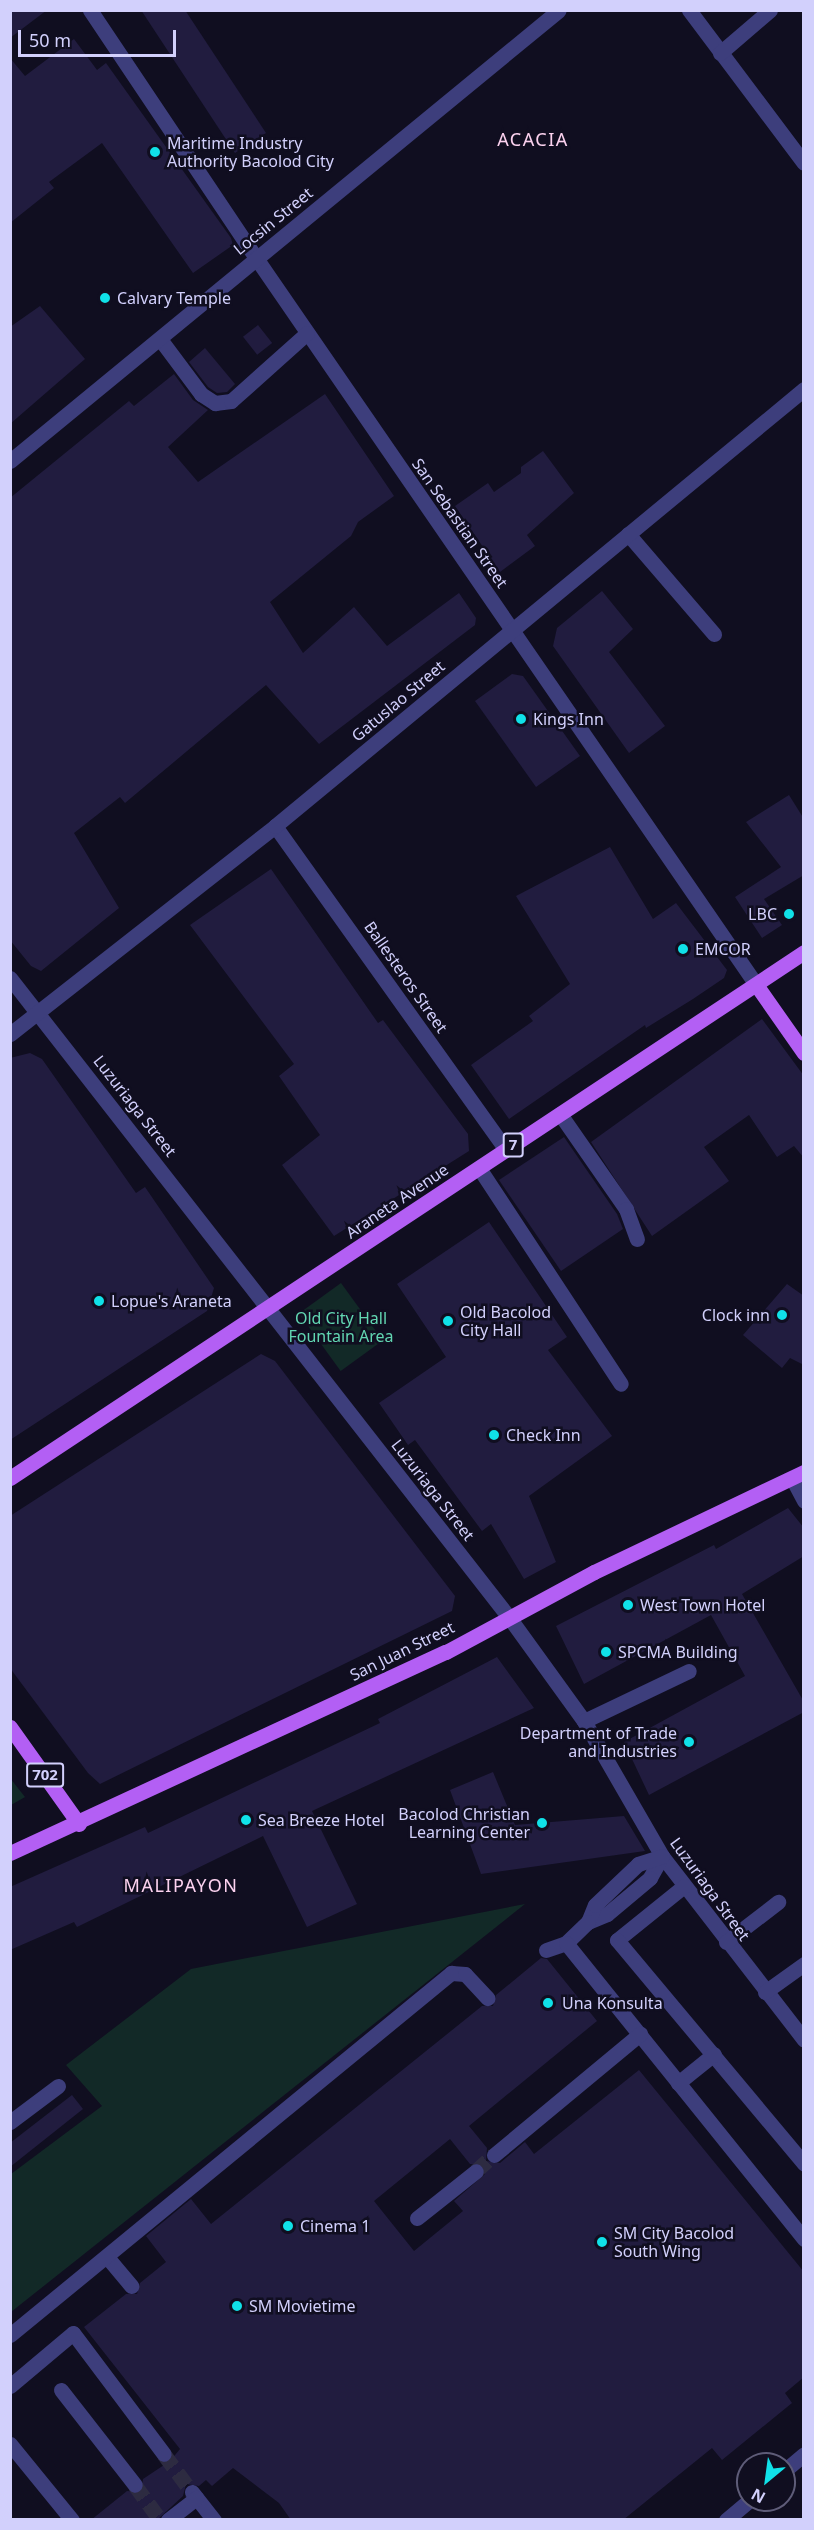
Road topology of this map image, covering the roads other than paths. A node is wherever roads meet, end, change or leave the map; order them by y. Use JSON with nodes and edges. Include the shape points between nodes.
{"nodes":[{"id":1,"x":90,"y":10,"type":"edge"},
{"id":2,"x":559,"y":10,"type":"edge"},
{"id":3,"x":689,"y":10,"type":"edge"},
{"id":4,"x":770,"y":10,"type":"edge"},
{"id":5,"x":720,"y":53,"type":"junction"},
{"id":6,"x":804,"y":163,"type":"edge"},
{"id":7,"x":256,"y":258,"type":"junction"},
{"id":8,"x":307,"y":333,"type":"junction"},
{"id":9,"x":160,"y":339,"type":"junction"},
{"id":10,"x":804,"y":389,"type":"edge"},
{"id":11,"x":10,"y":461,"type":"edge"},
{"id":12,"x":628,"y":534,"type":"junction"},
{"id":13,"x":512,"y":630,"type":"junction"},
{"id":14,"x":714,"y":634,"type":"dead end"},
{"id":15,"x":274,"y":826,"type":"junction"},
{"id":16,"x":804,"y":952,"type":"edge"},
{"id":17,"x":10,"y":978,"type":"edge"},
{"id":18,"x":757,"y":986,"type":"junction"},
{"id":19,"x":39,"y":1013,"type":"junction"},
{"id":20,"x":10,"y":1034,"type":"edge"},
{"id":21,"x":804,"y":1053,"type":"edge"},
{"id":22,"x":560,"y":1114,"type":"junction"},
{"id":23,"x":506,"y":1150,"type":"junction"},
{"id":24,"x":479,"y":1168,"type":"junction"},
{"id":25,"x":637,"y":1239,"type":"dead end"},
{"id":26,"x":269,"y":1306,"type":"junction"},
{"id":27,"x":621,"y":1384,"type":"dead end"},
{"id":28,"x":798,"y":1475,"type":"edge"},
{"id":29,"x":10,"y":1478,"type":"edge"},
{"id":30,"x":804,"y":1501,"type":"edge"},
{"id":31,"x":508,"y":1616,"type":"junction"},
{"id":32,"x":689,"y":1671,"type":"dead end"},
{"id":33,"x":584,"y":1721,"type":"junction"},
{"id":34,"x":10,"y":1727,"type":"edge"},
{"id":35,"x":79,"y":1824,"type":"junction"},
{"id":36,"x":10,"y":1853,"type":"edge"},
{"id":37,"x":662,"y":1856,"type":"junction"},
{"id":38,"x":684,"y":1886,"type":"junction"},
{"id":39,"x":778,"y":1902,"type":"dead end"},
{"id":40,"x":726,"y":1942,"type":"junction"},
{"id":41,"x":566,"y":1943,"type":"junction"},
{"id":42,"x":546,"y":1950,"type":"dead end"},
{"id":43,"x":804,"y":1964,"type":"edge"},
{"id":44,"x":765,"y":1992,"type":"junction"},
{"id":45,"x":487,"y":1998,"type":"dead end"},
{"id":46,"x":640,"y":2034,"type":"junction"},
{"id":47,"x":804,"y":2040,"type":"edge"},
{"id":48,"x":714,"y":2054,"type":"junction"},
{"id":49,"x":678,"y":2083,"type":"junction"},
{"id":50,"x":58,"y":2085,"type":"dead end"},
{"id":51,"x":10,"y":2122,"type":"edge"},
{"id":52,"x":494,"y":2155,"type":"tunnel mouth"},
{"id":53,"x":804,"y":2164,"type":"edge"},
{"id":54,"x":476,"y":2171,"type":"tunnel mouth"},
{"id":55,"x":417,"y":2218,"type":"dead end"},
{"id":56,"x":804,"y":2239,"type":"edge"},
{"id":57,"x":107,"y":2257,"type":"junction"},
{"id":58,"x":131,"y":2286,"type":"dead end"},
{"id":59,"x":10,"y":2336,"type":"edge"},
{"id":60,"x":10,"y":2386,"type":"edge"},
{"id":61,"x":61,"y":2390,"type":"dead end"},
{"id":62,"x":10,"y":2444,"type":"edge"},
{"id":63,"x":164,"y":2454,"type":"tunnel mouth"},
{"id":64,"x":135,"y":2485,"type":"tunnel mouth"},
{"id":65,"x":72,"y":2520,"type":"edge"},
{"id":66,"x":168,"y":2520,"type":"edge"},
{"id":67,"x":214,"y":2520,"type":"edge"}],
"edges":[{"from":1,"to":7,"type":"street","name":"San Sebastian Street"},
{"from":2,"to":7,"type":"street","name":"Locsin Street"},
{"from":3,"to":5,"type":"street"},
{"from":4,"to":5,"type":"street"},
{"from":5,"to":6,"type":"street"},
{"from":7,"to":8,"type":"street","name":"San Sebastian Street"},
{"from":7,"to":9,"type":"street","name":"Locsin Street"},
{"from":8,"to":9,"type":"street","via":[[231,401],[214,403],[201,394]]},
{"from":8,"to":13,"type":"street","name":"San Sebastian Street"},
{"from":9,"to":11,"type":"street","name":"Locsin Street"},
{"from":10,"to":12,"type":"street","name":"Gatuslao Street"},
{"from":12,"to":13,"type":"street","name":"Gatuslao Street"},
{"from":12,"to":14,"type":"street"},
{"from":13,"to":15,"type":"street","name":"Gatuslao Street"},
{"from":13,"to":18,"type":"street","name":"San Sebastian Street"},
{"from":15,"to":19,"type":"street","name":"Gatuslao Street"},
{"from":15,"to":23,"type":"street","name":"Ballesteros Street"},
{"from":16,"to":18,"type":"main road","name":"Araneta Avenue","number":"7"},
{"from":17,"to":19,"type":"street","name":"Luzuriaga Street"},
{"from":18,"to":21,"type":"main road","name":"San Sebastian Street"},
{"from":18,"to":22,"type":"main road","name":"Araneta Avenue","number":"7"},
{"from":19,"to":20,"type":"street","name":"Gatuslao Street"},
{"from":19,"to":26,"type":"street","name":"Luzuriaga Street"},
{"from":22,"to":23,"type":"main road","name":"Araneta Avenue","number":"7"},
{"from":22,"to":25,"type":"street","via":[[626,1209]]},
{"from":23,"to":24,"type":"main road","name":"Araneta Avenue","number":"7"},
{"from":24,"to":26,"type":"main road","name":"Araneta Avenue","number":"7"},
{"from":24,"to":27,"type":"street"},
{"from":26,"to":29,"type":"main road","name":"Araneta Avenue","number":"7"},
{"from":26,"to":31,"type":"street","name":"Luzuriaga Street"},
{"from":28,"to":30,"type":"street"},
{"from":28,"to":31,"type":"main road","name":"San Juan Street"},
{"from":31,"to":33,"type":"street","name":"Luzuriaga Street"},
{"from":31,"to":35,"type":"main road","name":"San Juan Street","via":[[446,1652]]},
{"from":32,"to":33,"type":"street"},
{"from":33,"to":37,"type":"street","name":"Luzuriaga Street"},
{"from":34,"to":35,"type":"main road","number":"702"},
{"from":35,"to":36,"type":"main road","name":"San Juan Street"},
{"from":37,"to":38,"type":"street","name":"Luzuriaga Street"},
{"from":37,"to":41,"type":"street","via":[[638,1864],[595,1905],[588,1922]]},
{"from":38,"to":40,"type":"street","name":"Luzuriaga Street"},
{"from":38,"to":48,"type":"street","via":[[617,1940]]},
{"from":39,"to":40,"type":"street"},
{"from":40,"to":44,"type":"street","name":"Luzuriaga Street"},
{"from":41,"to":42,"type":"street"},
{"from":41,"to":46,"type":"street"},
{"from":43,"to":44,"type":"street"},
{"from":44,"to":47,"type":"street","name":"Luzuriaga Street"},
{"from":45,"to":57,"type":"street","via":[[465,1974],[451,1974]]},
{"from":46,"to":49,"type":"street"},
{"from":46,"to":52,"type":"street"},
{"from":48,"to":49,"type":"street"},
{"from":48,"to":53,"type":"street"},
{"from":49,"to":56,"type":"street"},
{"from":50,"to":51,"type":"street"},
{"from":54,"to":55,"type":"street"},
{"from":57,"to":58,"type":"street"},
{"from":57,"to":59,"type":"street"},
{"from":60,"to":63,"type":"street","via":[[74,2334]]},
{"from":61,"to":64,"type":"street"},
{"from":62,"to":65,"type":"street"},
{"from":66,"to":67,"type":"street","via":[[194,2495]]}]}
